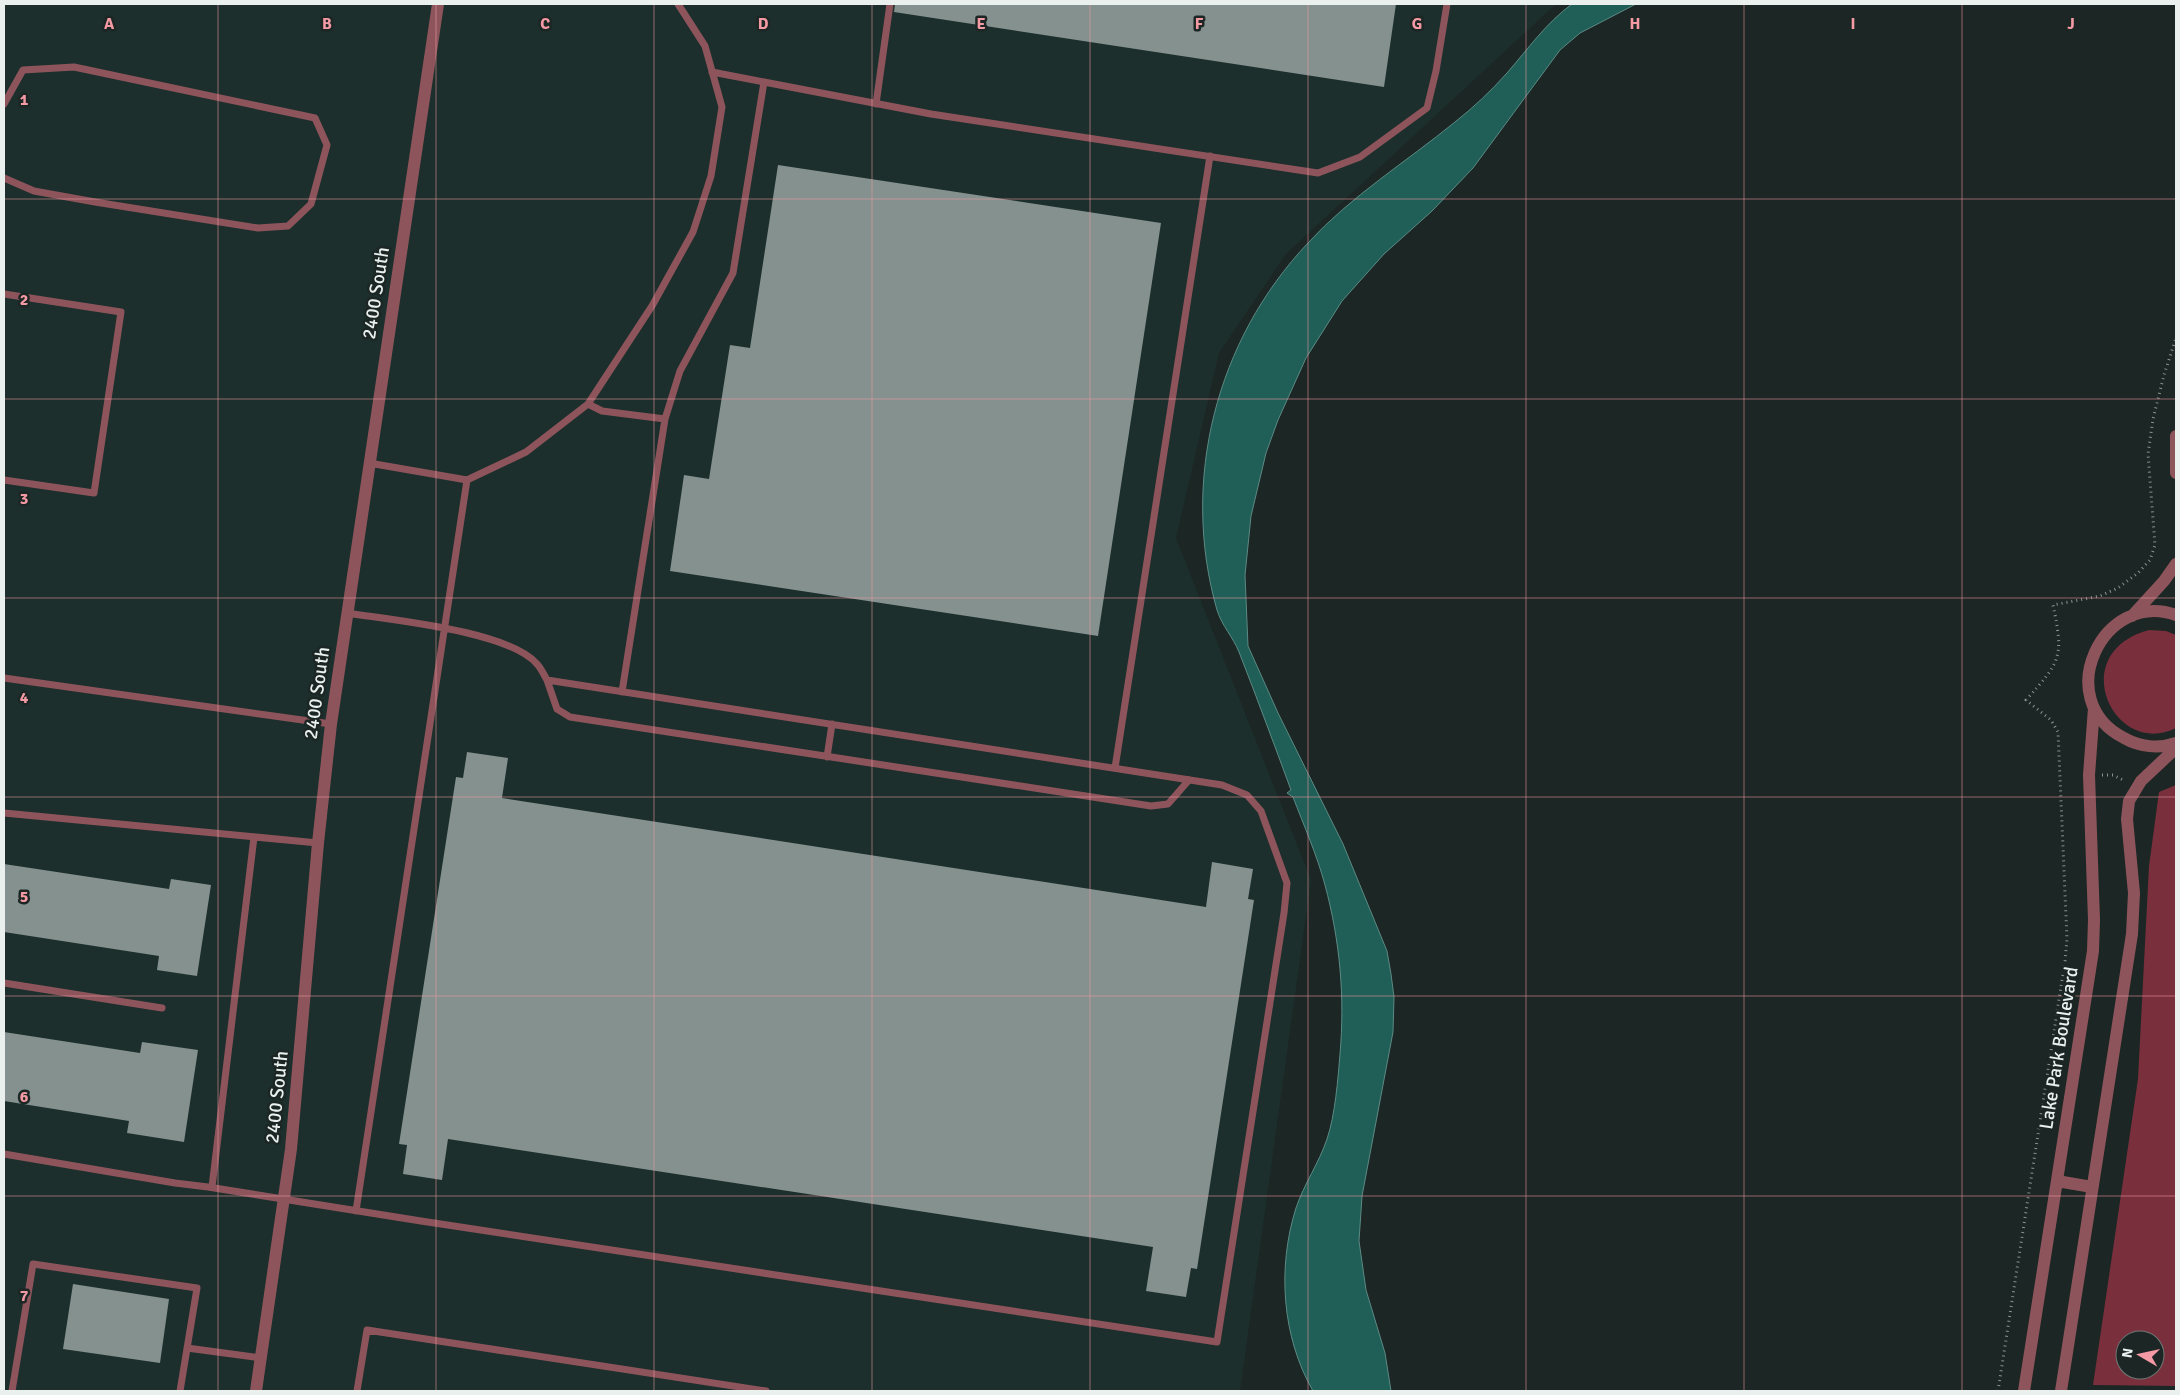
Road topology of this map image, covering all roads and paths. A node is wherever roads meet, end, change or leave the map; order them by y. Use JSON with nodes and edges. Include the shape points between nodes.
{"nodes":[{"id":1,"x":438,"y":4,"type":"edge"},
{"id":2,"x":678,"y":4,"type":"edge"},
{"id":3,"x":890,"y":4,"type":"edge"},
{"id":4,"x":1447,"y":4,"type":"edge"},
{"id":5,"x":712,"y":72,"type":"junction"},
{"id":6,"x":764,"y":82,"type":"junction"},
{"id":7,"x":4,"y":104,"type":"edge"},
{"id":8,"x":876,"y":104,"type":"junction"},
{"id":9,"x":1210,"y":156,"type":"junction"},
{"id":10,"x":4,"y":178,"type":"edge"},
{"id":11,"x":4,"y":294,"type":"edge"},
{"id":12,"x":2176,"y":338,"type":"edge"},
{"id":13,"x":588,"y":404,"type":"junction"},
{"id":14,"x":665,"y":419,"type":"junction"},
{"id":15,"x":2176,"y":436,"type":"edge"},
{"id":16,"x":369,"y":463,"type":"junction"},
{"id":17,"x":2176,"y":473,"type":"edge"},
{"id":18,"x":4,"y":480,"type":"edge"},
{"id":19,"x":467,"y":480,"type":"junction"},
{"id":20,"x":2176,"y":564,"type":"edge"},
{"id":21,"x":347,"y":613,"type":"junction"},
{"id":22,"x":2176,"y":615,"type":"edge"},
{"id":23,"x":2132,"y":616,"type":"junction"},
{"id":24,"x":444,"y":629,"type":"junction"},
{"id":25,"x":4,"y":678,"type":"edge"},
{"id":26,"x":547,"y":680,"type":"junction"},
{"id":27,"x":622,"y":692,"type":"junction"},
{"id":28,"x":2094,"y":708,"type":"junction"},
{"id":29,"x":331,"y":724,"type":"junction"},
{"id":30,"x":832,"y":724,"type":"junction"},
{"id":31,"x":2176,"y":743,"type":"edge"},
{"id":32,"x":2176,"y":748,"type":"edge"},
{"id":33,"x":827,"y":757,"type":"junction"},
{"id":34,"x":1115,"y":768,"type":"junction"},
{"id":35,"x":2102,"y":775,"type":"dead end"},
{"id":36,"x":1189,"y":780,"type":"junction"},
{"id":37,"x":2125,"y":781,"type":"dead end"},
{"id":38,"x":4,"y":814,"type":"edge"},
{"id":39,"x":254,"y":837,"type":"junction"},
{"id":40,"x":318,"y":843,"type":"junction"},
{"id":41,"x":4,"y":983,"type":"edge"},
{"id":42,"x":162,"y":1008,"type":"dead end"},
{"id":43,"x":4,"y":1154,"type":"edge"},
{"id":44,"x":2057,"y":1181,"type":"junction"},
{"id":45,"x":212,"y":1187,"type":"junction"},
{"id":46,"x":2092,"y":1187,"type":"junction"},
{"id":47,"x":285,"y":1199,"type":"junction"},
{"id":48,"x":356,"y":1211,"type":"junction"},
{"id":49,"x":187,"y":1348,"type":"junction"},
{"id":50,"x":262,"y":1358,"type":"junction"},
{"id":51,"x":12,"y":1391,"type":"edge"},
{"id":52,"x":180,"y":1391,"type":"edge"},
{"id":53,"x":256,"y":1391,"type":"edge"},
{"id":54,"x":357,"y":1391,"type":"edge"},
{"id":55,"x":766,"y":1391,"type":"edge"},
{"id":56,"x":1998,"y":1391,"type":"edge"},
{"id":57,"x":2024,"y":1391,"type":"edge"},
{"id":58,"x":2061,"y":1391,"type":"edge"}],
"edges":[{"from":1,"to":16,"type":"street","name":"2400 South"},
{"from":2,"to":5,"type":"lane","via":[[705,46]]},
{"from":3,"to":8,"type":"lane"},
{"from":4,"to":9,"type":"lane","via":[[1427,108],[1360,157],[1318,173]]},
{"from":5,"to":6,"type":"lane"},
{"from":5,"to":13,"type":"lane","via":[[722,107],[711,176],[693,232],[652,306]]},
{"from":6,"to":8,"type":"lane"},
{"from":6,"to":14,"type":"lane","via":[[734,274],[680,370]]},
{"from":7,"to":10,"type":"lane","via":[[23,70],[74,67],[315,118],[327,145],[311,204],[288,226],[258,228],[34,192]]},
{"from":8,"to":9,"type":"lane"},
{"from":9,"to":34,"type":"lane"},
{"from":11,"to":18,"type":"lane","via":[[121,312],[94,493]]},
{"from":12,"to":56,"type":"path","via":[[2155,410],[2148,454],[2155,545],[2150,560],[2118,588],[2100,596],[2052,605],[2058,656],[2026,700],[2051,720],[2058,732],[2067,938]]},
{"from":13,"to":14,"type":"lane","via":[[602,411]]},
{"from":13,"to":19,"type":"lane","via":[[526,452]]},
{"from":14,"to":27,"type":"lane"},
{"from":15,"to":17,"type":"street"},
{"from":16,"to":19,"type":"lane"},
{"from":16,"to":21,"type":"street","name":"2400 South"},
{"from":19,"to":24,"type":"lane"},
{"from":20,"to":23,"type":"street"},
{"from":21,"to":24,"type":"lane"},
{"from":21,"to":29,"type":"street","name":"2400 South"},
{"from":22,"to":23,"type":"street","via":[[2159,612]]},
{"from":23,"to":28,"type":"street","name":"Lake Park Boulevard","via":[[2114,626],[2092,659],[2089,697]]},
{"from":24,"to":26,"type":"lane","via":[[491,638],[515,648],[537,663]]},
{"from":24,"to":48,"type":"lane"},
{"from":25,"to":29,"type":"lane"},
{"from":26,"to":27,"type":"lane"},
{"from":26,"to":33,"type":"lane","via":[[557,709],[570,717]]},
{"from":27,"to":30,"type":"lane"},
{"from":28,"to":31,"type":"street","via":[[2109,727],[2131,742],[2158,747]]},
{"from":28,"to":44,"type":"street","name":"Lake Park Boulevard","via":[[2089,775],[2093,951]]},
{"from":29,"to":40,"type":"street","name":"2400 South"},
{"from":30,"to":33,"type":"lane"},
{"from":30,"to":34,"type":"lane"},
{"from":32,"to":46,"type":"street","via":[[2146,775],[2136,788],[2127,810],[2134,922]]},
{"from":33,"to":36,"type":"lane","via":[[1150,806],[1168,804]]},
{"from":34,"to":36,"type":"lane"},
{"from":35,"to":37,"type":"path","via":[[2113,775]]},
{"from":36,"to":48,"type":"lane","via":[[1222,785],[1247,795],[1260,811],[1287,883],[1218,1342]]},
{"from":38,"to":39,"type":"lane"},
{"from":39,"to":40,"type":"lane"},
{"from":39,"to":45,"type":"lane"},
{"from":40,"to":47,"type":"street","name":"2400 South"},
{"from":41,"to":42,"type":"lane"},
{"from":43,"to":45,"type":"lane"},
{"from":44,"to":46,"type":"street"},
{"from":44,"to":57,"type":"street","name":"Lake Park Boulevard"},
{"from":45,"to":47,"type":"lane"},
{"from":46,"to":58,"type":"street"},
{"from":47,"to":48,"type":"lane"},
{"from":47,"to":50,"type":"street","name":"2400 South"},
{"from":49,"to":50,"type":"lane"},
{"from":49,"to":51,"type":"lane","via":[[196,1288],[33,1264]]},
{"from":49,"to":52,"type":"lane"},
{"from":50,"to":53,"type":"street","name":"2400 South"},
{"from":54,"to":55,"type":"lane","via":[[367,1330]]}]}
